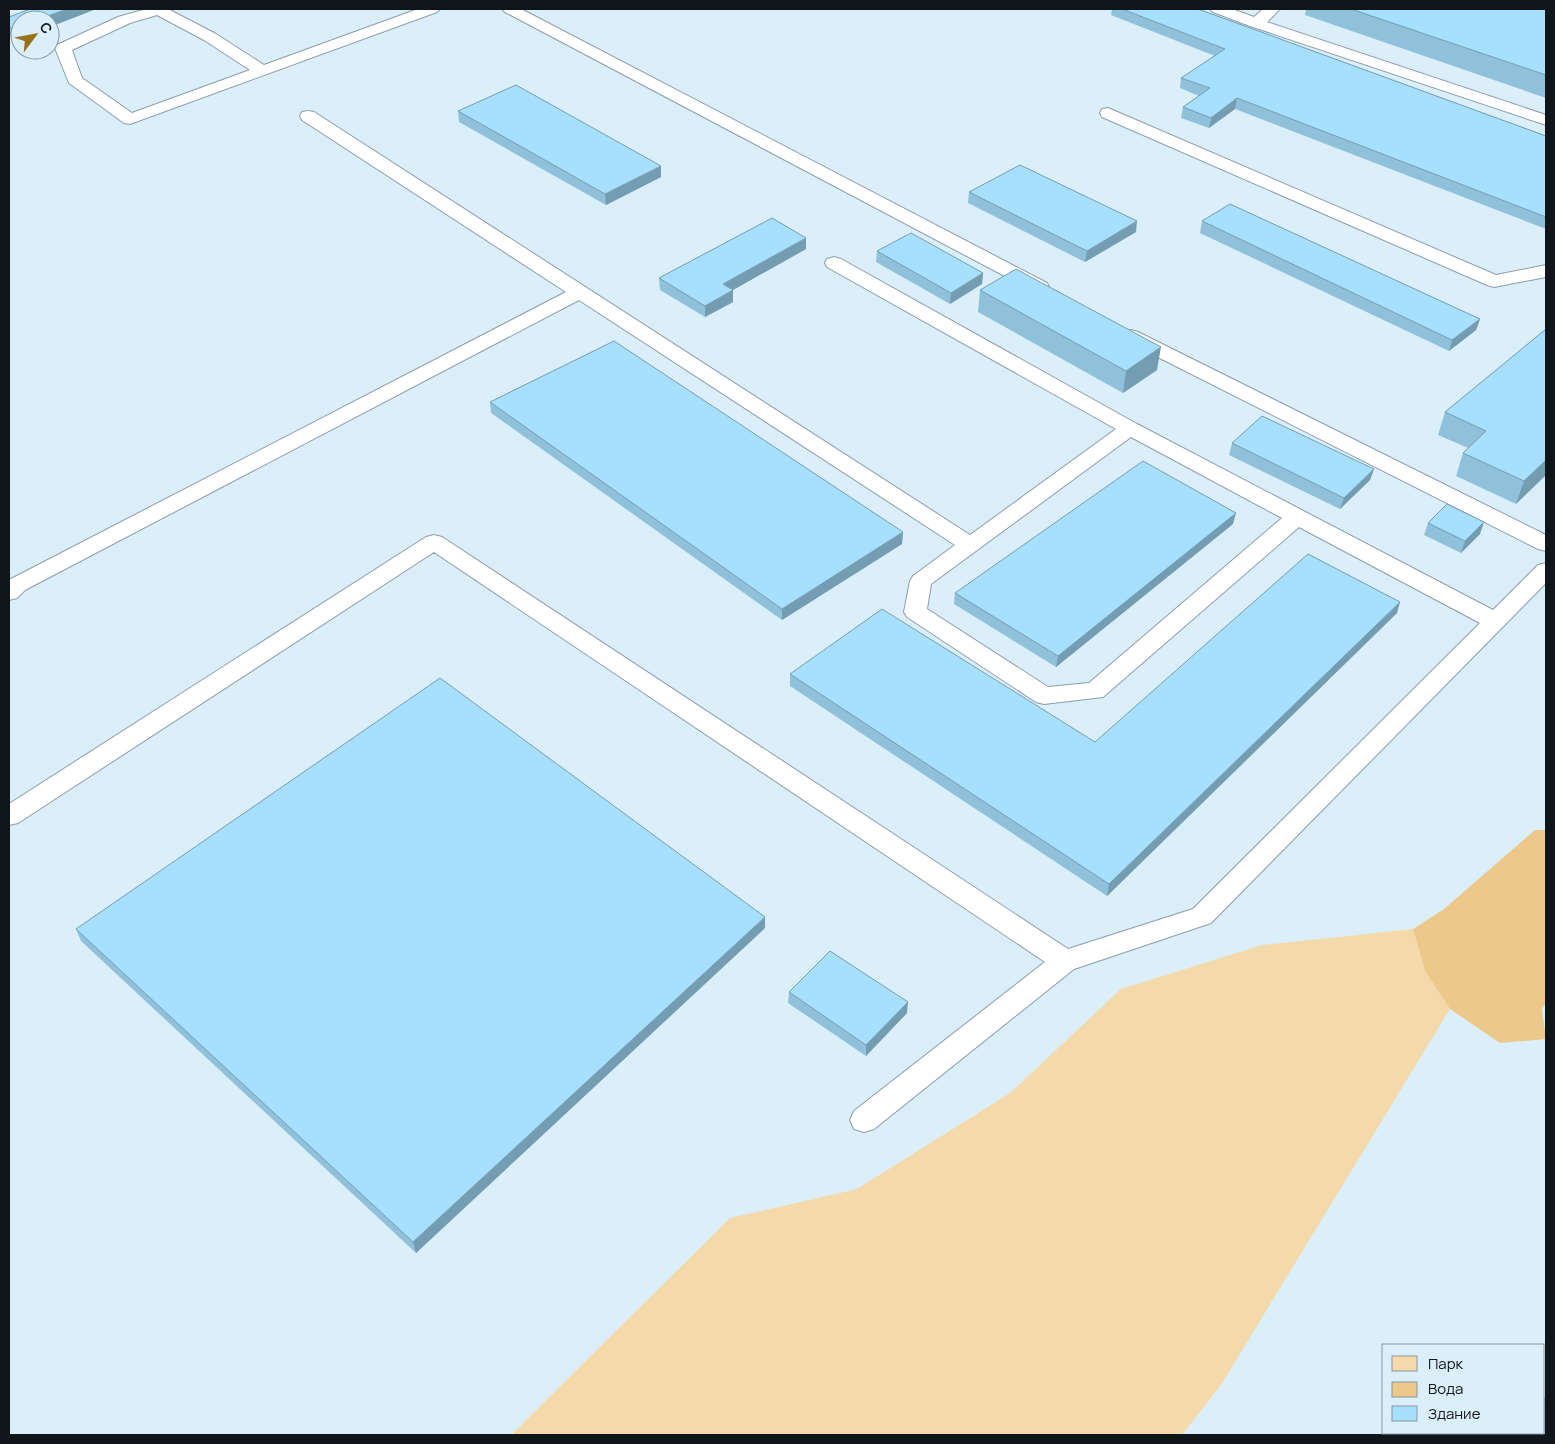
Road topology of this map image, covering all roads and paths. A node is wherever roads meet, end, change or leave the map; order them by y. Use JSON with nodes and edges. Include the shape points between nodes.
{"nodes":[{"id":1,"x":432,"y":9,"type":"edge"},
{"id":2,"x":510,"y":9,"type":"edge"},
{"id":3,"x":1218,"y":9,"type":"edge"},
{"id":4,"x":1272,"y":9,"type":"edge"},
{"id":5,"x":1256,"y":23,"type":"junction"},
{"id":6,"x":263,"y":71,"type":"junction"},
{"id":7,"x":1108,"y":113,"type":"dead end"},
{"id":8,"x":308,"y":116,"type":"dead end"},
{"id":9,"x":1546,"y":120,"type":"edge"},
{"id":10,"x":834,"y":263,"type":"dead end"},
{"id":11,"x":1546,"y":271,"type":"edge"},
{"id":12,"x":580,"y":292,"type":"junction"},
{"id":13,"x":1052,"y":294,"type":"edge"},
{"id":14,"x":1113,"y":326,"type":"edge"},
{"id":15,"x":1130,"y":428,"type":"junction"},
{"id":16,"x":1297,"y":517,"type":"junction"},
{"id":17,"x":969,"y":544,"type":"junction"},
{"id":18,"x":1546,"y":544,"type":"edge"},
{"id":19,"x":1546,"y":570,"type":"edge"},
{"id":20,"x":9,"y":593,"type":"edge"},
{"id":21,"x":1495,"y":621,"type":"junction"},
{"id":22,"x":9,"y":816,"type":"edge"},
{"id":23,"x":1065,"y":962,"type":"junction"},
{"id":24,"x":864,"y":1120,"type":"dead end"}],
"edges":[{"from":1,"to":6,"type":"lane"},
{"from":2,"to":13,"type":"lane"},
{"from":3,"to":5,"type":"lane"},
{"from":4,"to":5,"type":"lane"},
{"from":5,"to":9,"type":"lane"},
{"from":6,"to":6,"type":"lane","via":[[130,119],[75,80],[63,48],[124,20],[159,10],[210,37]]},
{"from":7,"to":11,"type":"lane","via":[[1494,281]]},
{"from":8,"to":12,"type":"lane"},
{"from":10,"to":15,"type":"lane"},
{"from":12,"to":17,"type":"lane"},
{"from":12,"to":20,"type":"lane","via":[[17,585]]},
{"from":14,"to":18,"type":"lane"},
{"from":15,"to":16,"type":"lane"},
{"from":15,"to":17,"type":"lane"},
{"from":16,"to":17,"type":"lane","via":[[1095,691],[1044,696],[916,612],[922,580]]},
{"from":16,"to":21,"type":"lane"},
{"from":19,"to":21,"type":"lane"},
{"from":21,"to":23,"type":"lane","via":[[1202,916]]},
{"from":22,"to":23,"type":"lane","via":[[434,542]]},
{"from":23,"to":24,"type":"lane"}]}
